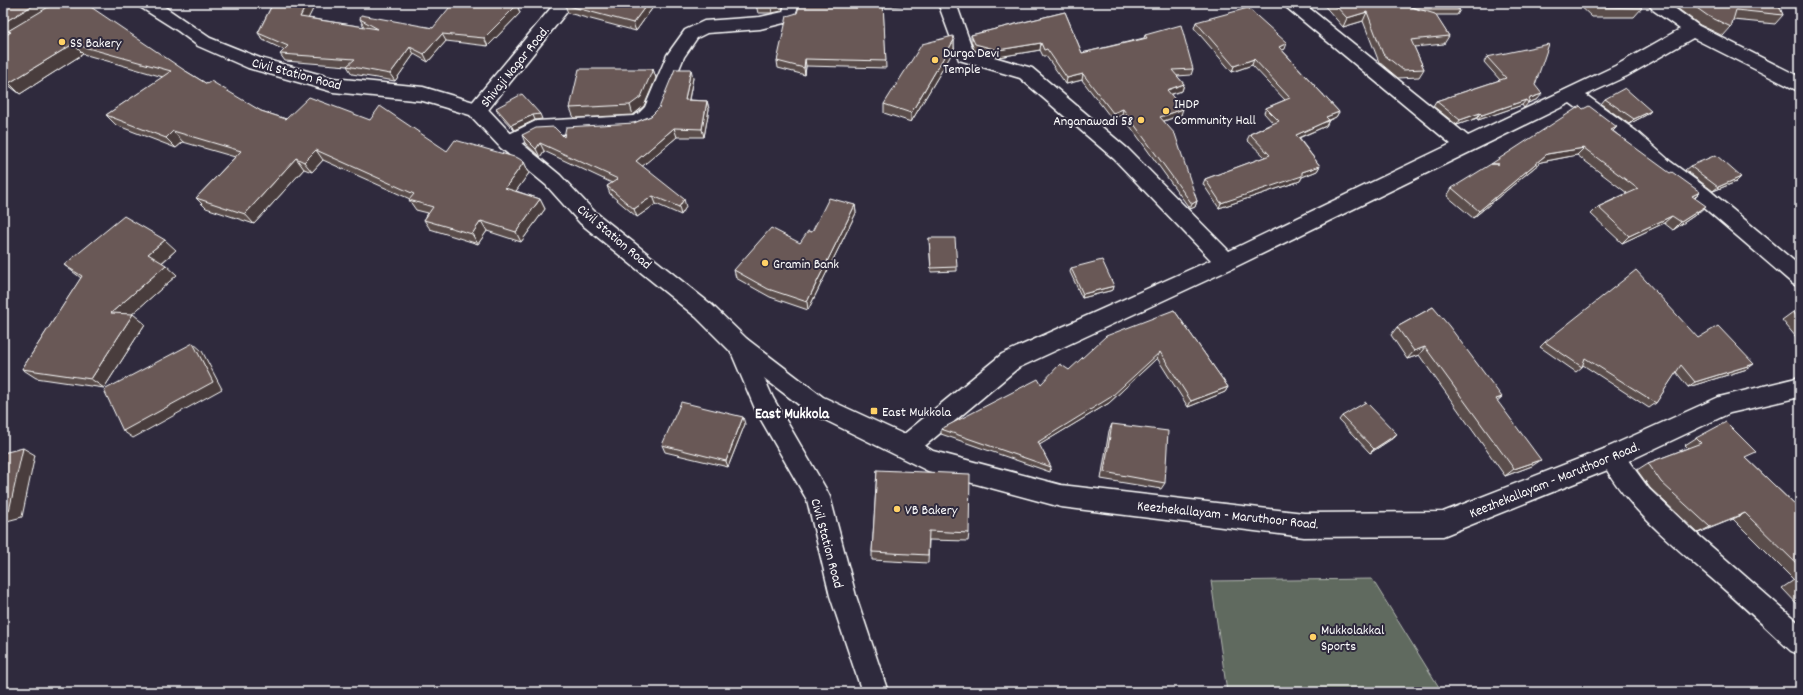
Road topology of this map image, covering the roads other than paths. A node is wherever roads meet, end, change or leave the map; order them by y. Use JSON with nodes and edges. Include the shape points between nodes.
{"nodes":[{"id":1,"x":146,"y":3,"type":"edge"},
{"id":2,"x":565,"y":3,"type":"edge"},
{"id":3,"x":794,"y":3,"type":"edge"},
{"id":4,"x":946,"y":3,"type":"edge"},
{"id":5,"x":1292,"y":3,"type":"edge"},
{"id":6,"x":1657,"y":4,"type":"edge"},
{"id":7,"x":1693,"y":30,"type":"junction"},
{"id":8,"x":1800,"y":85,"type":"edge"},
{"id":9,"x":1571,"y":94,"type":"junction"},
{"id":10,"x":477,"y":110,"type":"junction"},
{"id":11,"x":508,"y":143,"type":"junction"},
{"id":12,"x":1467,"y":146,"type":"junction"},
{"id":13,"x":1226,"y":262,"type":"junction"},
{"id":14,"x":1800,"y":278,"type":"edge"},
{"id":15,"x":739,"y":346,"type":"junction"},
{"id":16,"x":1800,"y":387,"type":"edge"},
{"id":17,"x":906,"y":447,"type":"junction"},
{"id":18,"x":1612,"y":457,"type":"junction"},
{"id":19,"x":1800,"y":642,"type":"edge"},
{"id":20,"x":875,"y":692,"type":"edge"}],
"edges":[{"from":1,"to":10,"type":"street","name":"Civil Station Road","via":[[204,42],[254,63],[333,85],[423,94]]},
{"from":2,"to":10,"type":"street","name":"Shivaji Nagar Road."},
{"from":3,"to":11,"type":"street","via":[[790,16],[760,23],[704,27],[690,34],[676,55],[653,110],[646,118],[636,123],[536,128]]},
{"from":4,"to":13,"type":"street","via":[[965,55],[1026,73],[1121,154]]},
{"from":5,"to":12,"type":"street"},
{"from":6,"to":7,"type":"street"},
{"from":7,"to":8,"type":"street"},
{"from":7,"to":9,"type":"street","via":[[1621,71]]},
{"from":9,"to":12,"type":"street"},
{"from":9,"to":14,"type":"street","via":[[1629,136]]},
{"from":10,"to":11,"type":"street","name":"Civil Station Road"},
{"from":11,"to":15,"type":"street","name":"Civil Station Road","via":[[553,180],[587,217],[667,279]]},
{"from":12,"to":13,"type":"street"},
{"from":13,"to":17,"type":"street","via":[[1010,361]]},
{"from":15,"to":17,"type":"street","name":"Keezhekallayam - Maruthoor Road.","via":[[815,404]]},
{"from":15,"to":20,"type":"street","name":"Civil Station Road","via":[[764,404],[818,497],[843,596]]},
{"from":16,"to":18,"type":"street","name":"Keezhekallayam - Maruthoor Road.","via":[[1727,404]]},
{"from":17,"to":18,"type":"street","name":"Keezhekallayam - Maruthoor Road.","via":[[928,460],[1061,496],[1304,525],[1443,524]]},
{"from":18,"to":19,"type":"street","via":[[1641,498]]}]}
